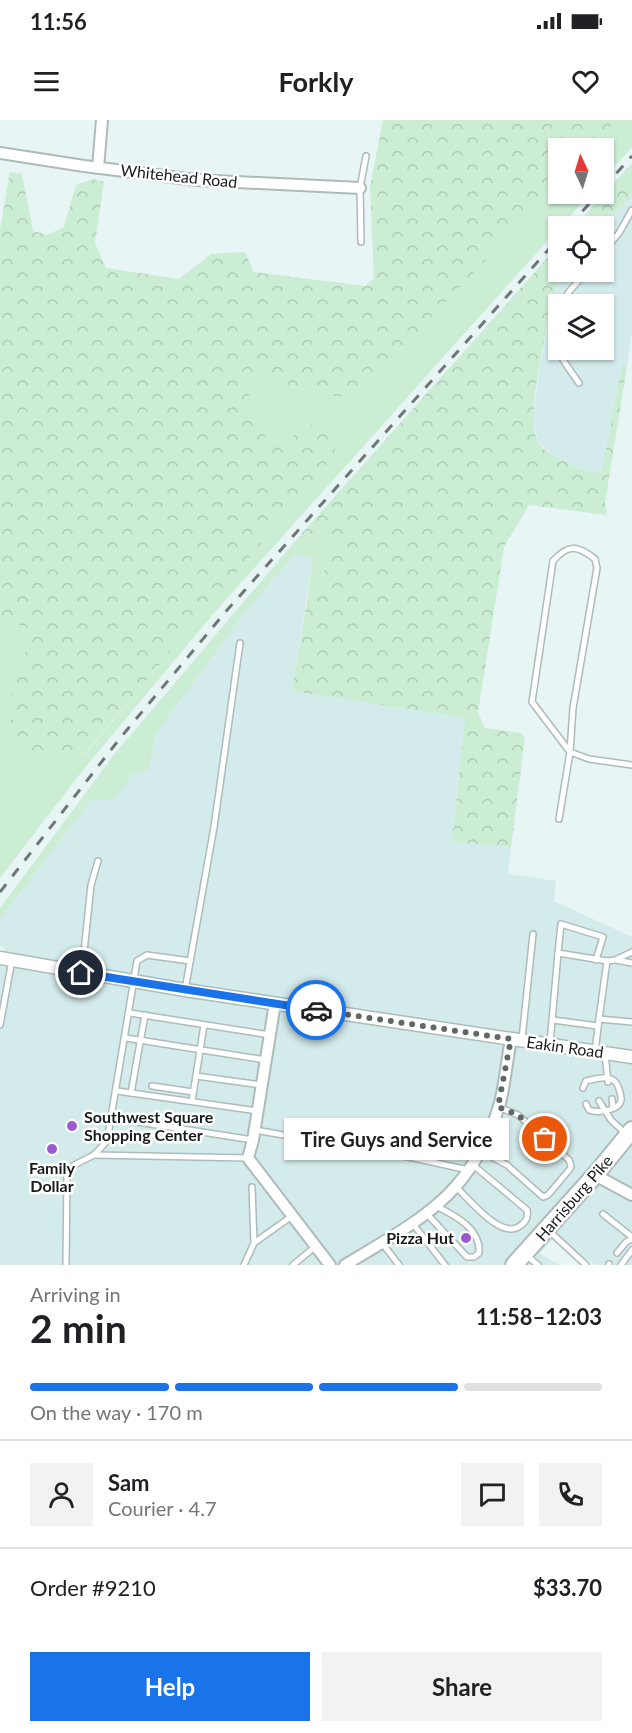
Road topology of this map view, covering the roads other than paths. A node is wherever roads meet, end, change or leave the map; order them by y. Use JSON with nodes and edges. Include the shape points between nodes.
{"nodes":[{"id":1,"x":102,"y":120,"type":"edge"},
{"id":2,"x":0,"y":153,"type":"edge"},
{"id":3,"x":366,"y":156,"type":"dead end"},
{"id":4,"x":98,"y":168,"type":"junction"},
{"id":5,"x":360,"y":188,"type":"junction"},
{"id":6,"x":632,"y":210,"type":"edge"},
{"id":7,"x":614,"y":239,"type":"edge"},
{"id":8,"x":361,"y":242,"type":"dead end"},
{"id":9,"x":577,"y":282,"type":"edge"},
{"id":10,"x":568,"y":294,"type":"edge"},
{"id":11,"x":563,"y":360,"type":"edge"},
{"id":12,"x":579,"y":383,"type":"dead end"},
{"id":13,"x":240,"y":642,"type":"dead end"},
{"id":14,"x":570,"y":752,"type":"junction"},
{"id":15,"x":632,"y":765,"type":"edge"},
{"id":16,"x":559,"y":819,"type":"dead end"},
{"id":17,"x":98,"y":861,"type":"dead end"},
{"id":18,"x":533,"y":934,"type":"dead end"},
{"id":19,"x":632,"y":952,"type":"edge"},
{"id":20,"x":558,"y":953,"type":"junction"},
{"id":21,"x":6,"y":959,"type":"edge"},
{"id":22,"x":596,"y":960,"type":"junction"},
{"id":23,"x":615,"y":960,"type":"junction"},
{"id":24,"x":190,"y":961,"type":"junction"},
{"id":25,"x":607,"y":961,"type":"junction"},
{"id":26,"x":632,"y":963,"type":"edge"},
{"id":27,"x":81,"y":973,"type":"junction"},
{"id":28,"x":135,"y":981,"type":"junction"},
{"id":29,"x":185,"y":990,"type":"junction"},
{"id":30,"x":275,"y":1003,"type":"junction"},
{"id":31,"x":130,"y":1013,"type":"junction"},
{"id":32,"x":145,"y":1016,"type":"junction"},
{"id":33,"x":599,"y":1019,"type":"junction"},
{"id":34,"x":553,"y":1020,"type":"junction"},
{"id":35,"x":632,"y":1022,"type":"edge"},
{"id":36,"x":0,"y":1025,"type":"edge"},
{"id":37,"x":204,"y":1025,"type":"junction"},
{"id":38,"x":598,"y":1026,"type":"junction"},
{"id":39,"x":270,"y":1035,"type":"junction"},
{"id":40,"x":126,"y":1038,"type":"junction"},
{"id":41,"x":517,"y":1040,"type":"junction"},
{"id":42,"x":141,"y":1041,"type":"junction"},
{"id":43,"x":549,"y":1045,"type":"junction"},
{"id":44,"x":200,"y":1050,"type":"junction"},
{"id":45,"x":600,"y":1052,"type":"junction"},
{"id":46,"x":632,"y":1057,"type":"edge"},
{"id":47,"x":266,"y":1060,"type":"junction"},
{"id":48,"x":196,"y":1076,"type":"junction"},
{"id":49,"x":608,"y":1080,"type":"junction"},
{"id":50,"x":133,"y":1083,"type":"junction"},
{"id":51,"x":140,"y":1084,"type":"dead end"},
{"id":52,"x":262,"y":1085,"type":"junction"},
{"id":53,"x":152,"y":1086,"type":"dead end"},
{"id":54,"x":584,"y":1088,"type":"dead end"},
{"id":55,"x":117,"y":1091,"type":"junction"},
{"id":56,"x":193,"y":1092,"type":"junction"},
{"id":57,"x":131,"y":1093,"type":"junction"},
{"id":58,"x":612,"y":1099,"type":"dead end"},
{"id":59,"x":192,"y":1101,"type":"junction"},
{"id":60,"x":599,"y":1101,"type":"dead end"},
{"id":61,"x":586,"y":1104,"type":"dead end"},
{"id":62,"x":498,"y":1107,"type":"junction"},
{"id":63,"x":613,"y":1108,"type":"junction"},
{"id":64,"x":258,"y":1111,"type":"junction"},
{"id":65,"x":604,"y":1111,"type":"junction"},
{"id":66,"x":112,"y":1118,"type":"junction"},
{"id":67,"x":631,"y":1132,"type":"edge"},
{"id":68,"x":254,"y":1135,"type":"junction"},
{"id":69,"x":481,"y":1151,"type":"junction"},
{"id":70,"x":94,"y":1155,"type":"junction"},
{"id":71,"x":248,"y":1158,"type":"junction"},
{"id":72,"x":472,"y":1168,"type":"junction"},
{"id":73,"x":595,"y":1175,"type":"junction"},
{"id":74,"x":456,"y":1186,"type":"junction"},
{"id":75,"x":252,"y":1187,"type":"dead end"},
{"id":76,"x":632,"y":1195,"type":"edge"},
{"id":77,"x":436,"y":1206,"type":"junction"},
{"id":78,"x":427,"y":1214,"type":"junction"},
{"id":79,"x":603,"y":1214,"type":"dead end"},
{"id":80,"x":294,"y":1215,"type":"junction"},
{"id":81,"x":413,"y":1224,"type":"junction"},
{"id":82,"x":547,"y":1229,"type":"junction"},
{"id":83,"x":632,"y":1238,"type":"edge"},
{"id":84,"x":254,"y":1243,"type":"junction"},
{"id":85,"x":382,"y":1243,"type":"junction"},
{"id":86,"x":316,"y":1246,"type":"junction"},
{"id":87,"x":632,"y":1250,"type":"edge"},
{"id":88,"x":617,"y":1253,"type":"dead end"},
{"id":89,"x":361,"y":1261,"type":"edge"},
{"id":90,"x":525,"y":1261,"type":"edge"},
{"id":91,"x":66,"y":1265,"type":"edge"},
{"id":92,"x":244,"y":1265,"type":"edge"},
{"id":93,"x":293,"y":1265,"type":"edge"},
{"id":94,"x":330,"y":1265,"type":"edge"},
{"id":95,"x":345,"y":1265,"type":"edge"},
{"id":96,"x":399,"y":1265,"type":"edge"},
{"id":97,"x":445,"y":1265,"type":"edge"},
{"id":98,"x":586,"y":1265,"type":"edge"},
{"id":99,"x":621,"y":1265,"type":"edge"}],
"edges":[{"from":1,"to":4,"type":"street"},
{"from":2,"to":4,"type":"street","name":"Whitehead Road"},
{"from":3,"to":5,"type":"lane"},
{"from":4,"to":5,"type":"street","name":"Whitehead Road","via":[[196,180]]},
{"from":5,"to":8,"type":"lane"},
{"from":6,"to":7,"type":"lane"},
{"from":9,"to":10,"type":"lane"},
{"from":11,"to":12,"type":"lane"},
{"from":13,"to":24,"type":"lane"},
{"from":14,"to":14,"type":"lane","via":[[532,702],[553,561],[572,548],[583,549],[595,559],[597,568],[573,708]]},
{"from":14,"to":15,"type":"lane"},
{"from":14,"to":16,"type":"lane"},
{"from":17,"to":27,"type":"lane","via":[[91,885]]},
{"from":18,"to":41,"type":"lane"},
{"from":19,"to":23,"type":"lane"},
{"from":20,"to":22,"type":"lane"},
{"from":20,"to":22,"type":"lane","via":[[561,924],[603,937]]},
{"from":20,"to":34,"type":"lane"},
{"from":21,"to":27,"type":"street","name":"Eakin Road"},
{"from":21,"to":36,"type":"lane"},
{"from":22,"to":25,"type":"lane"},
{"from":23,"to":25,"type":"lane"},
{"from":23,"to":26,"type":"lane"},
{"from":24,"to":28,"type":"lane","via":[[142,956],[137,961]]},
{"from":24,"to":29,"type":"lane"},
{"from":25,"to":33,"type":"lane"},
{"from":27,"to":28,"type":"street","name":"Eakin Road"},
{"from":28,"to":29,"type":"street","name":"Eakin Road"},
{"from":28,"to":31,"type":"lane"},
{"from":29,"to":30,"type":"street","name":"Eakin Road"},
{"from":30,"to":39,"type":"street"},
{"from":30,"to":41,"type":"street","name":"Eakin Road"},
{"from":31,"to":32,"type":"lane"},
{"from":31,"to":40,"type":"lane"},
{"from":32,"to":37,"type":"lane"},
{"from":32,"to":42,"type":"lane"},
{"from":33,"to":35,"type":"lane"},
{"from":33,"to":38,"type":"lane"},
{"from":34,"to":38,"type":"lane"},
{"from":34,"to":43,"type":"lane"},
{"from":37,"to":39,"type":"lane"},
{"from":37,"to":44,"type":"lane"},
{"from":38,"to":45,"type":"lane"},
{"from":39,"to":47,"type":"street"},
{"from":40,"to":42,"type":"lane"},
{"from":40,"to":55,"type":"lane"},
{"from":41,"to":43,"type":"street","name":"Eakin Road"},
{"from":41,"to":62,"type":"street"},
{"from":42,"to":44,"type":"lane"},
{"from":42,"to":50,"type":"lane"},
{"from":43,"to":45,"type":"street","name":"Eakin Road"},
{"from":44,"to":47,"type":"lane"},
{"from":44,"to":48,"type":"lane"},
{"from":45,"to":46,"type":"street","name":"Eakin Road"},
{"from":45,"to":49,"type":"lane"},
{"from":47,"to":52,"type":"street"},
{"from":48,"to":52,"type":"lane"},
{"from":48,"to":56,"type":"lane"},
{"from":49,"to":54,"type":"lane","via":[[586,1081]]},
{"from":49,"to":63,"type":"lane","via":[[617,1083],[621,1098]]},
{"from":50,"to":51,"type":"lane"},
{"from":50,"to":57,"type":"lane"},
{"from":52,"to":64,"type":"street"},
{"from":53,"to":56,"type":"lane"},
{"from":55,"to":57,"type":"lane"},
{"from":55,"to":66,"type":"lane"},
{"from":56,"to":59,"type":"lane"},
{"from":57,"to":59,"type":"lane"},
{"from":58,"to":63,"type":"lane"},
{"from":59,"to":64,"type":"lane"},
{"from":60,"to":65,"type":"lane"},
{"from":61,"to":65,"type":"lane","via":[[595,1113]]},
{"from":62,"to":69,"type":"street"},
{"from":62,"to":69,"type":"lane","via":[[518,1115],[572,1166],[543,1197],[503,1161]]},
{"from":63,"to":65,"type":"lane"},
{"from":64,"to":68,"type":"street"},
{"from":65,"to":67,"type":"lane"},
{"from":66,"to":68,"type":"lane"},
{"from":66,"to":70,"type":"lane","via":[[107,1141]]},
{"from":67,"to":73,"type":"main road","name":"Harrisburg Pike"},
{"from":68,"to":71,"type":"street"},
{"from":68,"to":72,"type":"lane"},
{"from":69,"to":72,"type":"street"},
{"from":70,"to":71,"type":"lane"},
{"from":70,"to":91,"type":"lane","via":[[67,1172]]},
{"from":71,"to":80,"type":"street"},
{"from":72,"to":74,"type":"street"},
{"from":72,"to":74,"type":"lane","via":[[526,1210],[526,1221],[509,1230],[496,1225]]},
{"from":73,"to":76,"type":"street"},
{"from":73,"to":82,"type":"main road","name":"Harrisburg Pike"},
{"from":74,"to":77,"type":"street"},
{"from":75,"to":84,"type":"lane"},
{"from":77,"to":78,"type":"street"},
{"from":77,"to":78,"type":"lane","via":[[453,1214],[474,1233],[479,1239],[479,1253],[467,1257]]},
{"from":78,"to":81,"type":"street"},
{"from":79,"to":83,"type":"lane"},
{"from":80,"to":84,"type":"lane"},
{"from":80,"to":86,"type":"street"},
{"from":81,"to":85,"type":"street"},
{"from":81,"to":97,"type":"lane"},
{"from":82,"to":90,"type":"main road","name":"Harrisburg Pike"},
{"from":82,"to":98,"type":"lane"},
{"from":83,"to":88,"type":"lane"},
{"from":84,"to":92,"type":"lane"},
{"from":85,"to":89,"type":"street"},
{"from":85,"to":96,"type":"lane"},
{"from":86,"to":93,"type":"lane"},
{"from":86,"to":94,"type":"street"},
{"from":87,"to":99,"type":"lane"},
{"from":89,"to":95,"type":"street"}]}
